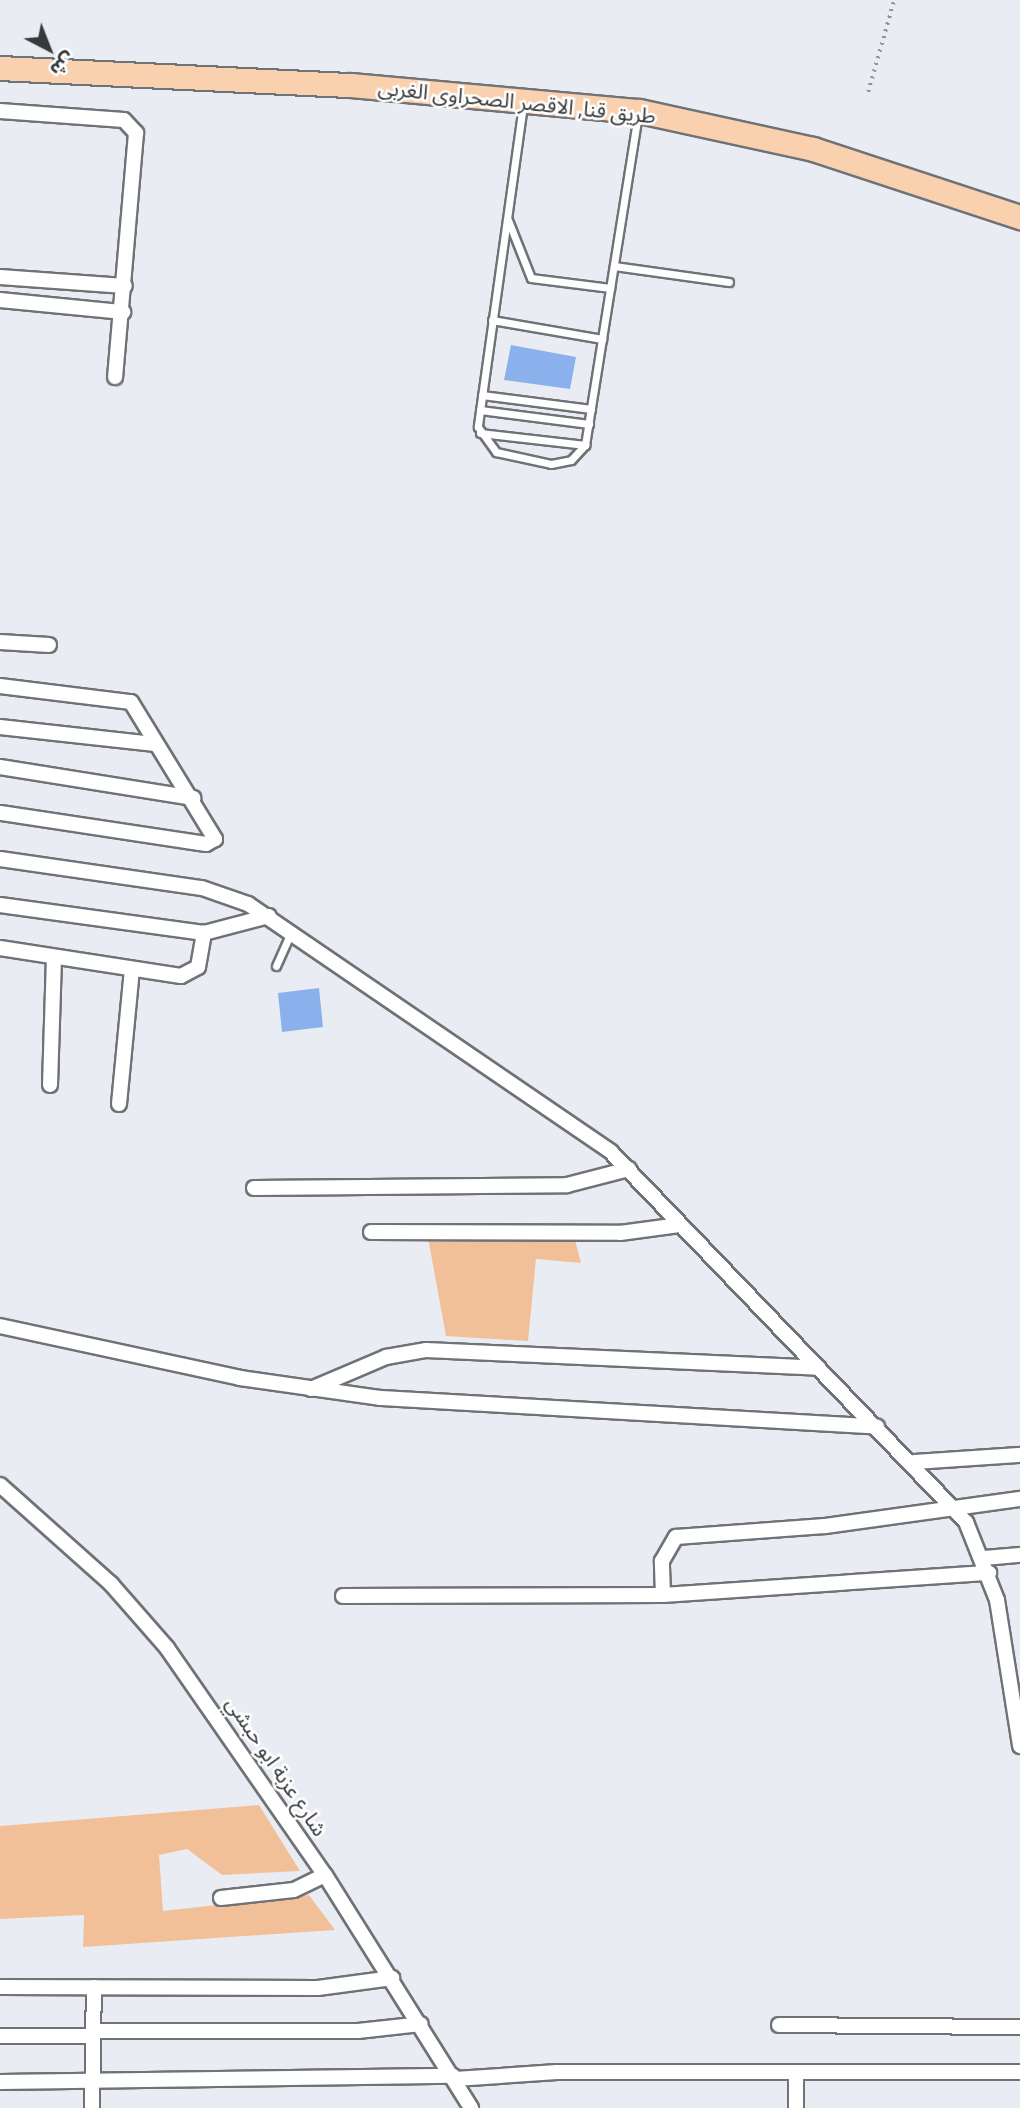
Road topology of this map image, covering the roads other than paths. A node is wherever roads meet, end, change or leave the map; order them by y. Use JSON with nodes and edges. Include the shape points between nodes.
{"nodes":[{"id":1,"x":0,"y":68,"type":"edge"},
{"id":2,"x":524,"y":97,"type":"junction"},
{"id":3,"x":0,"y":111,"type":"edge"},
{"id":4,"x":639,"y":111,"type":"junction"},
{"id":5,"x":507,"y":216,"type":"junction"},
{"id":6,"x":1020,"y":218,"type":"edge"},
{"id":7,"x":614,"y":266,"type":"junction"},
{"id":8,"x":0,"y":277,"type":"edge"},
{"id":9,"x":729,"y":282,"type":"dead end"},
{"id":10,"x":125,"y":286,"type":"junction"},
{"id":11,"x":610,"y":288,"type":"junction"},
{"id":12,"x":0,"y":300,"type":"edge"},
{"id":13,"x":122,"y":312,"type":"junction"},
{"id":14,"x":492,"y":320,"type":"junction"},
{"id":15,"x":602,"y":339,"type":"junction"},
{"id":16,"x":115,"y":377,"type":"dead end"},
{"id":17,"x":482,"y":395,"type":"junction"},
{"id":18,"x":591,"y":409,"type":"junction"},
{"id":19,"x":480,"y":410,"type":"junction"},
{"id":20,"x":589,"y":424,"type":"junction"},
{"id":21,"x":480,"y":433,"type":"junction"},
{"id":22,"x":585,"y":445,"type":"junction"},
{"id":23,"x":0,"y":642,"type":"edge"},
{"id":24,"x":49,"y":645,"type":"dead end"},
{"id":25,"x":0,"y":687,"type":"edge"},
{"id":26,"x":0,"y":727,"type":"edge"},
{"id":27,"x":153,"y":744,"type":"junction"},
{"id":28,"x":0,"y":767,"type":"edge"},
{"id":29,"x":194,"y":798,"type":"junction"},
{"id":30,"x":0,"y":813,"type":"edge"},
{"id":31,"x":0,"y":859,"type":"edge"},
{"id":32,"x":0,"y":905,"type":"edge"},
{"id":33,"x":269,"y":916,"type":"junction"},
{"id":34,"x":291,"y":932,"type":"junction"},
{"id":35,"x":204,"y":933,"type":"junction"},
{"id":36,"x":0,"y":948,"type":"edge"},
{"id":37,"x":54,"y":957,"type":"junction"},
{"id":38,"x":276,"y":966,"type":"dead end"},
{"id":39,"x":132,"y":969,"type":"junction"},
{"id":40,"x":50,"y":1085,"type":"dead end"},
{"id":41,"x":119,"y":1104,"type":"dead end"},
{"id":42,"x":629,"y":1169,"type":"junction"},
{"id":43,"x":254,"y":1188,"type":"dead end"},
{"id":44,"x":679,"y":1225,"type":"junction"},
{"id":45,"x":371,"y":1232,"type":"dead end"},
{"id":46,"x":0,"y":1326,"type":"edge"},
{"id":47,"x":820,"y":1368,"type":"junction"},
{"id":48,"x":310,"y":1390,"type":"junction"},
{"id":49,"x":877,"y":1427,"type":"junction"},
{"id":50,"x":1020,"y":1455,"type":"edge"},
{"id":51,"x":914,"y":1462,"type":"junction"},
{"id":52,"x":0,"y":1485,"type":"edge"},
{"id":53,"x":1020,"y":1499,"type":"edge"},
{"id":54,"x":954,"y":1505,"type":"junction"},
{"id":55,"x":1020,"y":1555,"type":"edge"},
{"id":56,"x":987,"y":1566,"type":"junction"},
{"id":57,"x":663,"y":1595,"type":"junction"},
{"id":58,"x":343,"y":1596,"type":"dead end"},
{"id":59,"x":1020,"y":1746,"type":"edge"},
{"id":60,"x":325,"y":1875,"type":"junction"},
{"id":61,"x":221,"y":1898,"type":"dead end"},
{"id":62,"x":392,"y":1978,"type":"junction"},
{"id":63,"x":0,"y":1987,"type":"edge"},
{"id":64,"x":94,"y":1987,"type":"junction"},
{"id":65,"x":421,"y":2024,"type":"junction"},
{"id":66,"x":779,"y":2025,"type":"dead end"},
{"id":67,"x":1020,"y":2026,"type":"edge"},
{"id":68,"x":93,"y":2033,"type":"junction"},
{"id":69,"x":0,"y":2036,"type":"edge"},
{"id":70,"x":1020,"y":2072,"type":"edge"},
{"id":71,"x":796,"y":2074,"type":"junction"},
{"id":72,"x":454,"y":2077,"type":"junction"},
{"id":73,"x":93,"y":2081,"type":"junction"},
{"id":74,"x":0,"y":2082,"type":"edge"},
{"id":75,"x":92,"y":2108,"type":"edge"},
{"id":76,"x":471,"y":2108,"type":"edge"},
{"id":77,"x":796,"y":2108,"type":"edge"}],
"edges":[{"from":1,"to":2,"type":"main road","name":"طريق قنا, الاقصر الصحراوى الغربى"},
{"from":2,"to":4,"type":"main road","name":"طريق قنا, الاقصر الصحراوى الغربى"},
{"from":2,"to":5,"type":"lane"},
{"from":3,"to":10,"type":"street","via":[[124,120],[131,125],[139,150]]},
{"from":4,"to":6,"type":"main road","name":"طريق قنا, الاقصر الصحراوى الغربى","via":[[813,149]]},
{"from":4,"to":7,"type":"lane"},
{"from":5,"to":11,"type":"lane","via":[[531,278]]},
{"from":5,"to":14,"type":"lane"},
{"from":7,"to":9,"type":"lane"},
{"from":7,"to":11,"type":"lane"},
{"from":8,"to":10,"type":"street"},
{"from":10,"to":13,"type":"street"},
{"from":11,"to":15,"type":"lane"},
{"from":12,"to":13,"type":"street"},
{"from":13,"to":16,"type":"street"},
{"from":14,"to":15,"type":"lane"},
{"from":14,"to":17,"type":"lane"},
{"from":15,"to":18,"type":"lane"},
{"from":17,"to":18,"type":"lane"},
{"from":17,"to":19,"type":"lane"},
{"from":18,"to":20,"type":"lane"},
{"from":19,"to":20,"type":"lane"},
{"from":19,"to":21,"type":"lane"},
{"from":20,"to":22,"type":"lane"},
{"from":21,"to":22,"type":"lane"},
{"from":21,"to":22,"type":"lane","via":[[502,455],[551,464],[571,460]]},
{"from":23,"to":24,"type":"street"},
{"from":25,"to":27,"type":"street","via":[[131,702],[144,716]]},
{"from":26,"to":27,"type":"street"},
{"from":27,"to":29,"type":"street"},
{"from":28,"to":29,"type":"street"},
{"from":29,"to":30,"type":"street","via":[[214,833],[212,843]]},
{"from":31,"to":33,"type":"street","via":[[202,888]]},
{"from":32,"to":35,"type":"street"},
{"from":33,"to":34,"type":"street"},
{"from":33,"to":35,"type":"street"},
{"from":34,"to":38,"type":"lane"},
{"from":34,"to":42,"type":"street","via":[[593,1136]]},
{"from":35,"to":39,"type":"street","via":[[202,959],[190,974]]},
{"from":36,"to":37,"type":"street"},
{"from":37,"to":39,"type":"street"},
{"from":37,"to":40,"type":"street"},
{"from":39,"to":41,"type":"street"},
{"from":42,"to":43,"type":"street","via":[[567,1185]]},
{"from":42,"to":44,"type":"street"},
{"from":44,"to":45,"type":"street","via":[[620,1233]]},
{"from":44,"to":47,"type":"street"},
{"from":46,"to":48,"type":"street"},
{"from":47,"to":48,"type":"street","via":[[426,1350],[373,1362]]},
{"from":47,"to":49,"type":"street"},
{"from":48,"to":49,"type":"street","via":[[633,1417]]},
{"from":49,"to":51,"type":"street"},
{"from":50,"to":51,"type":"street"},
{"from":51,"to":54,"type":"street"},
{"from":52,"to":60,"type":"street","name":"شارع عزبة ابو حبشي","via":[[111,1584],[167,1648]]},
{"from":53,"to":54,"type":"street"},
{"from":54,"to":56,"type":"street"},
{"from":54,"to":57,"type":"street","via":[[825,1526],[676,1537],[662,1561]]},
{"from":55,"to":56,"type":"street"},
{"from":56,"to":57,"type":"street"},
{"from":56,"to":59,"type":"street","via":[[1008,1648]]},
{"from":57,"to":58,"type":"street"},
{"from":60,"to":61,"type":"street","via":[[295,1890]]},
{"from":60,"to":62,"type":"street","name":"شارع عزبة ابو حبشي"},
{"from":62,"to":64,"type":"street","via":[[318,1988]]},
{"from":62,"to":65,"type":"street","name":"شارع عزبة ابو حبشي"},
{"from":63,"to":64,"type":"street"},
{"from":64,"to":68,"type":"street"},
{"from":65,"to":68,"type":"street","via":[[358,2031]]},
{"from":65,"to":72,"type":"street","name":"شارع عزبة ابو حبشي"},
{"from":66,"to":67,"type":"street"},
{"from":68,"to":69,"type":"street"},
{"from":68,"to":73,"type":"street"},
{"from":70,"to":71,"type":"street"},
{"from":71,"to":72,"type":"street","via":[[557,2072]]},
{"from":71,"to":77,"type":"street"},
{"from":72,"to":73,"type":"street"},
{"from":72,"to":76,"type":"street","name":"شارع عزبة ابو حبشي"},
{"from":73,"to":74,"type":"street"},
{"from":73,"to":75,"type":"street"}]}
